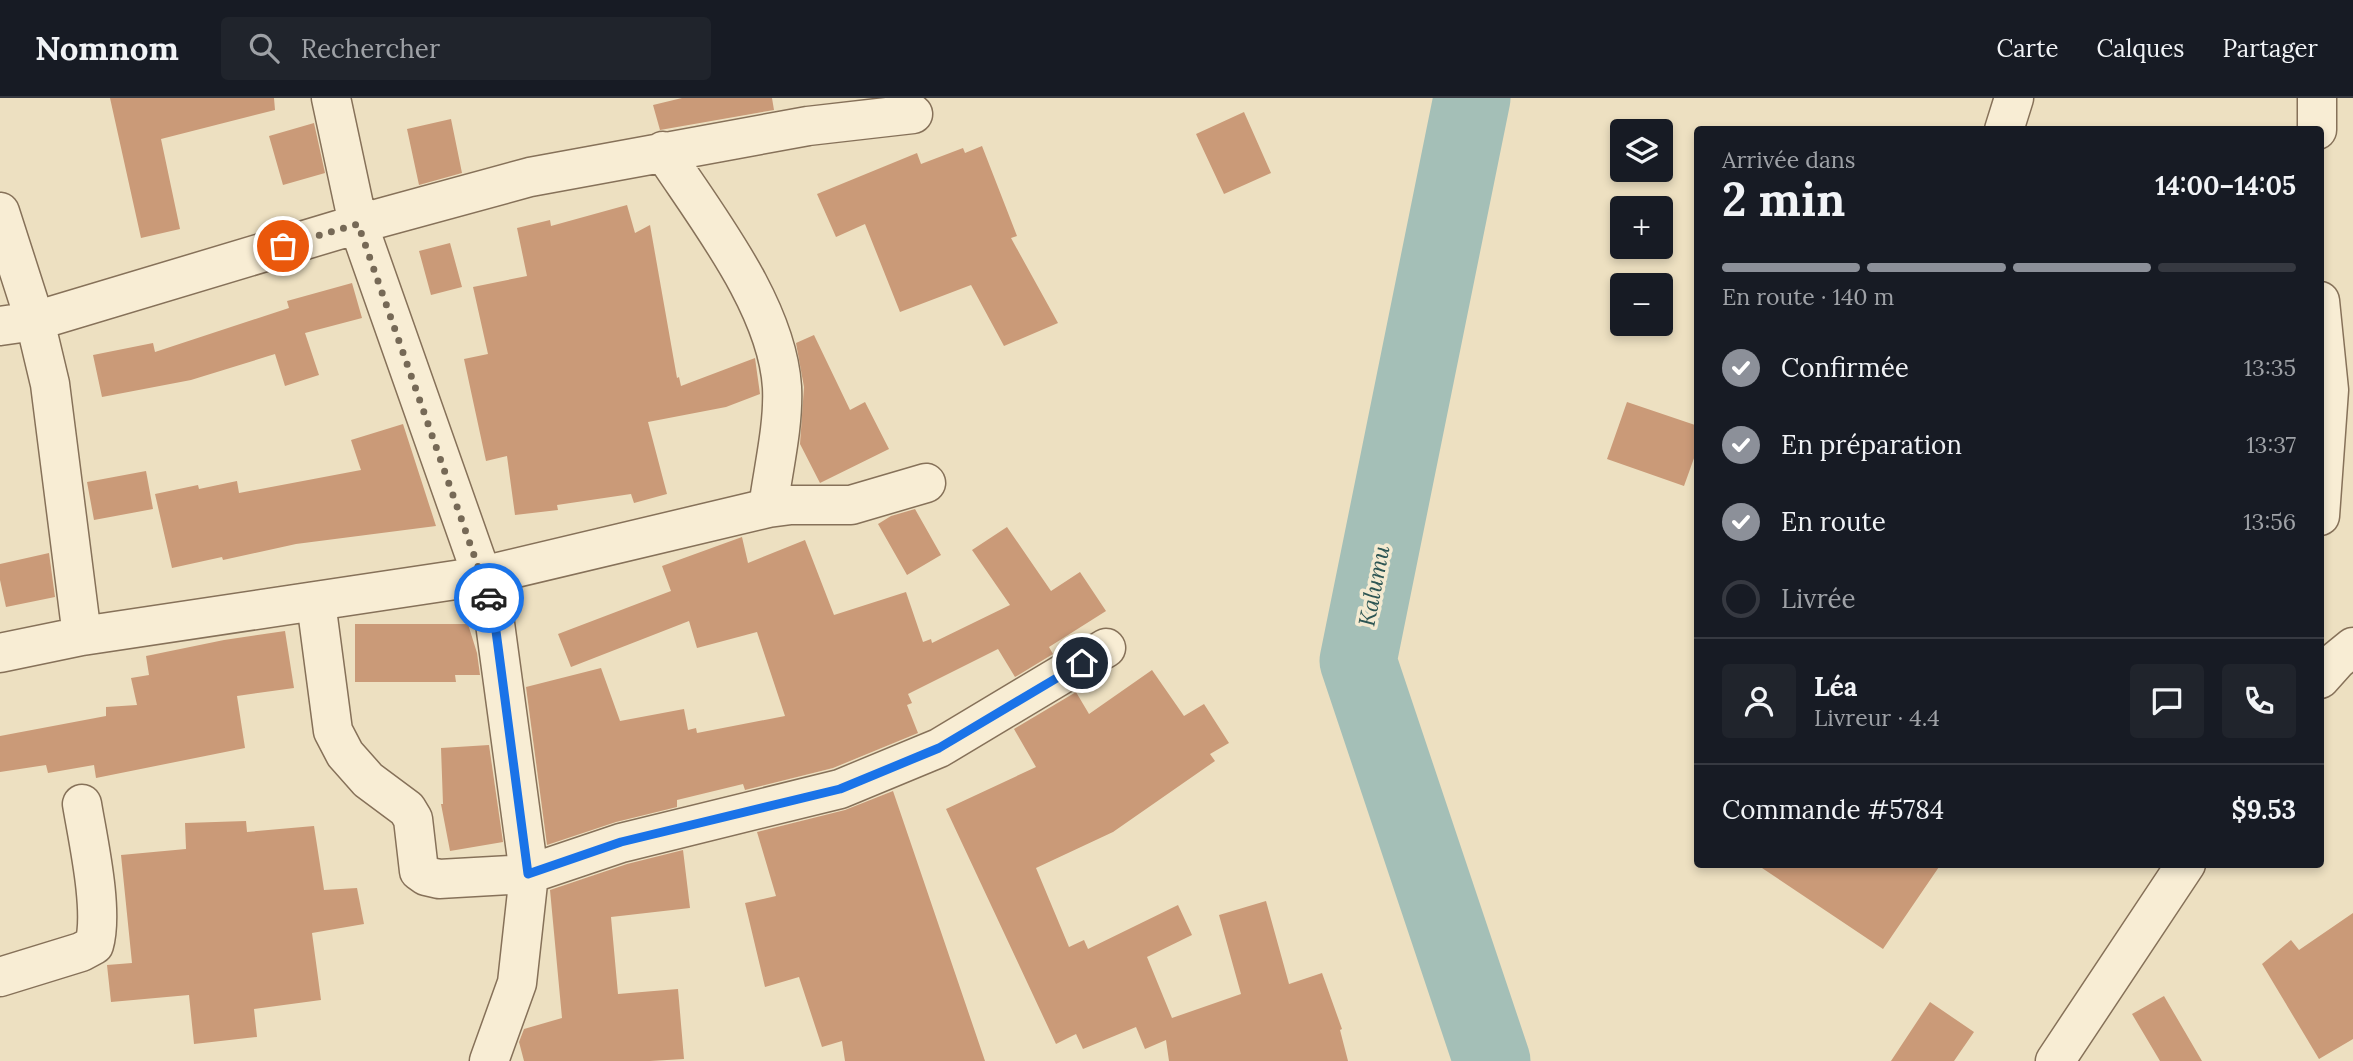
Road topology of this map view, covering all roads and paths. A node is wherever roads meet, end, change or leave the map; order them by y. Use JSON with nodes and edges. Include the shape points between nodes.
{"nodes":[{"id":1,"x":331,"y":98,"type":"edge"},
{"id":2,"x":2014,"y":98,"type":"edge"},
{"id":3,"x":2317,"y":98,"type":"edge"},
{"id":4,"x":799,"y":112,"type":"edge"},
{"id":5,"x":913,"y":114,"type":"dead end"},
{"id":6,"x":2005,"y":126,"type":"edge"},
{"id":7,"x":2317,"y":126,"type":"edge"},
{"id":8,"x":663,"y":151,"type":"junction"},
{"id":9,"x":0,"y":212,"type":"edge"},
{"id":10,"x":358,"y":224,"type":"junction"},
{"id":11,"x":17,"y":323,"type":"edge"},
{"id":12,"x":2324,"y":341,"type":"edge"},
{"id":13,"x":2324,"y":460,"type":"edge"},
{"id":14,"x":926,"y":483,"type":"dead end"},
{"id":15,"x":768,"y":508,"type":"junction"},
{"id":16,"x":482,"y":576,"type":"junction"},
{"id":17,"x":316,"y":602,"type":"junction"},
{"id":18,"x":82,"y":636,"type":"junction"},
{"id":19,"x":2353,"y":647,"type":"edge"},
{"id":20,"x":1106,"y":648,"type":"dead end"},
{"id":21,"x":0,"y":653,"type":"edge"},
{"id":22,"x":2324,"y":675,"type":"edge"},
{"id":23,"x":82,"y":804,"type":"dead end"},
{"id":24,"x":2183,"y":868,"type":"edge"},
{"id":25,"x":528,"y":874,"type":"junction"},
{"id":26,"x":0,"y":977,"type":"edge"},
{"id":27,"x":489,"y":1061,"type":"edge"},
{"id":28,"x":2055,"y":1061,"type":"edge"}],
"edges":[{"from":1,"to":10,"type":"street"},
{"from":2,"to":6,"type":"street"},
{"from":3,"to":7,"type":"street"},
{"from":4,"to":5,"type":"street"},
{"from":4,"to":8,"type":"street"},
{"from":8,"to":10,"type":"street","via":[[530,177]]},
{"from":8,"to":15,"type":"street","via":[[732,255],[773,339],[782,389]]},
{"from":9,"to":11,"type":"street"},
{"from":10,"to":11,"type":"street"},
{"from":10,"to":16,"type":"street"},
{"from":11,"to":18,"type":"street","via":[[50,384]]},
{"from":12,"to":13,"type":"street","via":[[2329,390]]},
{"from":14,"to":15,"type":"street","via":[[851,505]]},
{"from":15,"to":16,"type":"street"},
{"from":16,"to":17,"type":"street"},
{"from":16,"to":25,"type":"street","via":[[494,616]]},
{"from":17,"to":18,"type":"street"},
{"from":17,"to":25,"type":"street","via":[[333,731],[345,754],[368,780],[407,809],[413,819],[419,871],[439,879]]},
{"from":18,"to":21,"type":"street"},
{"from":19,"to":22,"type":"street"},
{"from":20,"to":25,"type":"street","via":[[939,748],[840,789],[621,842]]},
{"from":23,"to":26,"type":"street","via":[[94,874],[94,945]]},
{"from":24,"to":28,"type":"street"},
{"from":25,"to":27,"type":"street","via":[[516,984]]}]}
